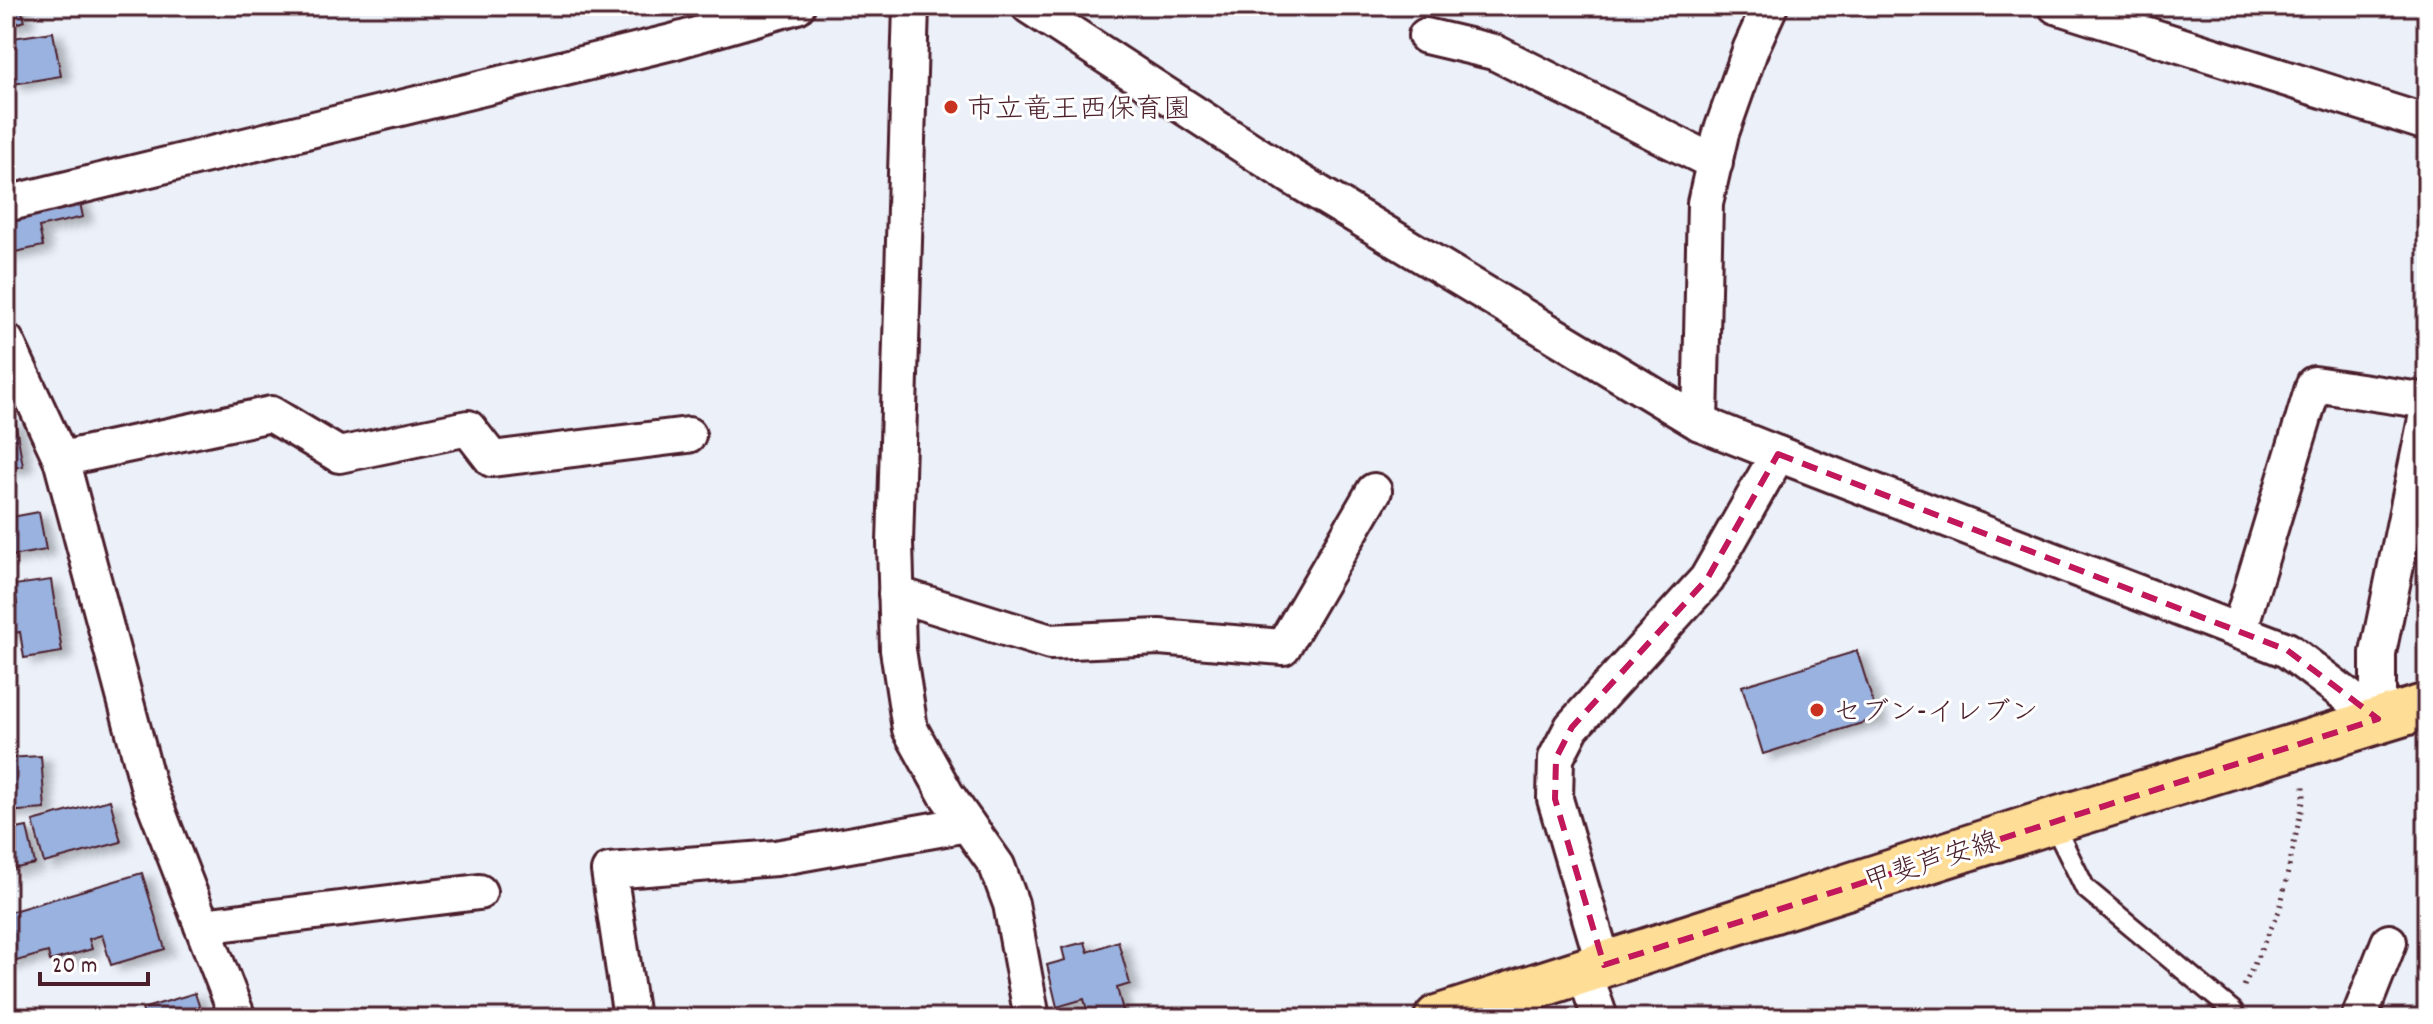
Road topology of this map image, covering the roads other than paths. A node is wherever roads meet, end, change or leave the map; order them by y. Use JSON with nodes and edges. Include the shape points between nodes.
{"nodes":[{"id":1,"x":797,"y":6,"type":"edge"},
{"id":2,"x":911,"y":6,"type":"edge"},
{"id":3,"x":1029,"y":6,"type":"edge"},
{"id":4,"x":1770,"y":6,"type":"edge"},
{"id":5,"x":2056,"y":6,"type":"edge"},
{"id":6,"x":1426,"y":36,"type":"dead end"},
{"id":7,"x":2427,"y":123,"type":"edge"},
{"id":8,"x":1715,"y":163,"type":"junction"},
{"id":9,"x":6,"y":204,"type":"edge"},
{"id":10,"x":6,"y":341,"type":"edge"},
{"id":11,"x":2427,"y":401,"type":"edge"},
{"id":12,"x":2427,"y":414,"type":"edge"},
{"id":13,"x":1700,"y":423,"type":"junction"},
{"id":14,"x":688,"y":435,"type":"dead end"},
{"id":15,"x":1778,"y":454,"type":"junction"},
{"id":16,"x":61,"y":459,"type":"junction"},
{"id":17,"x":1374,"y":491,"type":"dead end"},
{"id":18,"x":896,"y":594,"type":"junction"},
{"id":19,"x":2239,"y":631,"type":"junction"},
{"id":20,"x":2427,"y":706,"type":"edge"},
{"id":21,"x":2378,"y":719,"type":"junction"},
{"id":22,"x":2052,"y":821,"type":"junction"},
{"id":23,"x":967,"y":824,"type":"junction"},
{"id":24,"x":479,"y":892,"type":"dead end"},
{"id":25,"x":202,"y":926,"type":"junction"},
{"id":26,"x":2389,"y":942,"type":"dead end"},
{"id":27,"x":1594,"y":968,"type":"junction"},
{"id":28,"x":2231,"y":1014,"type":"edge"},
{"id":29,"x":2363,"y":1017,"type":"edge"},
{"id":30,"x":238,"y":1018,"type":"edge"},
{"id":31,"x":631,"y":1018,"type":"edge"},
{"id":32,"x":1030,"y":1018,"type":"edge"},
{"id":33,"x":1437,"y":1018,"type":"edge"},
{"id":34,"x":1600,"y":1018,"type":"edge"}],
"edges":[{"from":1,"to":9,"type":"street","via":[[672,42]]},
{"from":2,"to":18,"type":"street"},
{"from":3,"to":13,"type":"street","via":[[1292,177]]},
{"from":4,"to":8,"type":"street","via":[[1731,104]]},
{"from":5,"to":7,"type":"street"},
{"from":6,"to":8,"type":"street","via":[[1494,52]]},
{"from":8,"to":13,"type":"street","via":[[1705,203]]},
{"from":10,"to":16,"type":"street"},
{"from":11,"to":19,"type":"street","via":[[2314,384]]},
{"from":12,"to":21,"type":"street","via":[[2378,653]]},
{"from":13,"to":15,"type":"street"},
{"from":14,"to":16,"type":"street","via":[[492,459],[468,428],[339,455],[271,414]]},
{"from":15,"to":19,"type":"street"},
{"from":15,"to":27,"type":"street","via":[[1707,579],[1572,727],[1556,758],[1555,799]]},
{"from":16,"to":25,"type":"street","via":[[149,789]]},
{"from":17,"to":18,"type":"street","via":[[1283,647],[1159,637],[1050,642]]},
{"from":18,"to":23,"type":"street","via":[[910,729]]},
{"from":19,"to":21,"type":"street","via":[[2287,650]]},
{"from":20,"to":21,"type":"main road","name":"甲斐芦安線"},
{"from":21,"to":22,"type":"main road","name":"甲斐芦安線"},
{"from":22,"to":27,"type":"main road","name":"甲斐芦安線"},
{"from":22,"to":28,"type":"lane","via":[[2085,888]]},
{"from":23,"to":31,"type":"street","via":[[776,858],[609,871]]},
{"from":23,"to":32,"type":"street","via":[[997,866],[1011,904]]},
{"from":24,"to":25,"type":"street"},
{"from":25,"to":30,"type":"street"},
{"from":26,"to":29,"type":"street"},
{"from":27,"to":33,"type":"main road","name":"甲斐芦安線"},
{"from":27,"to":34,"type":"street"}]}
